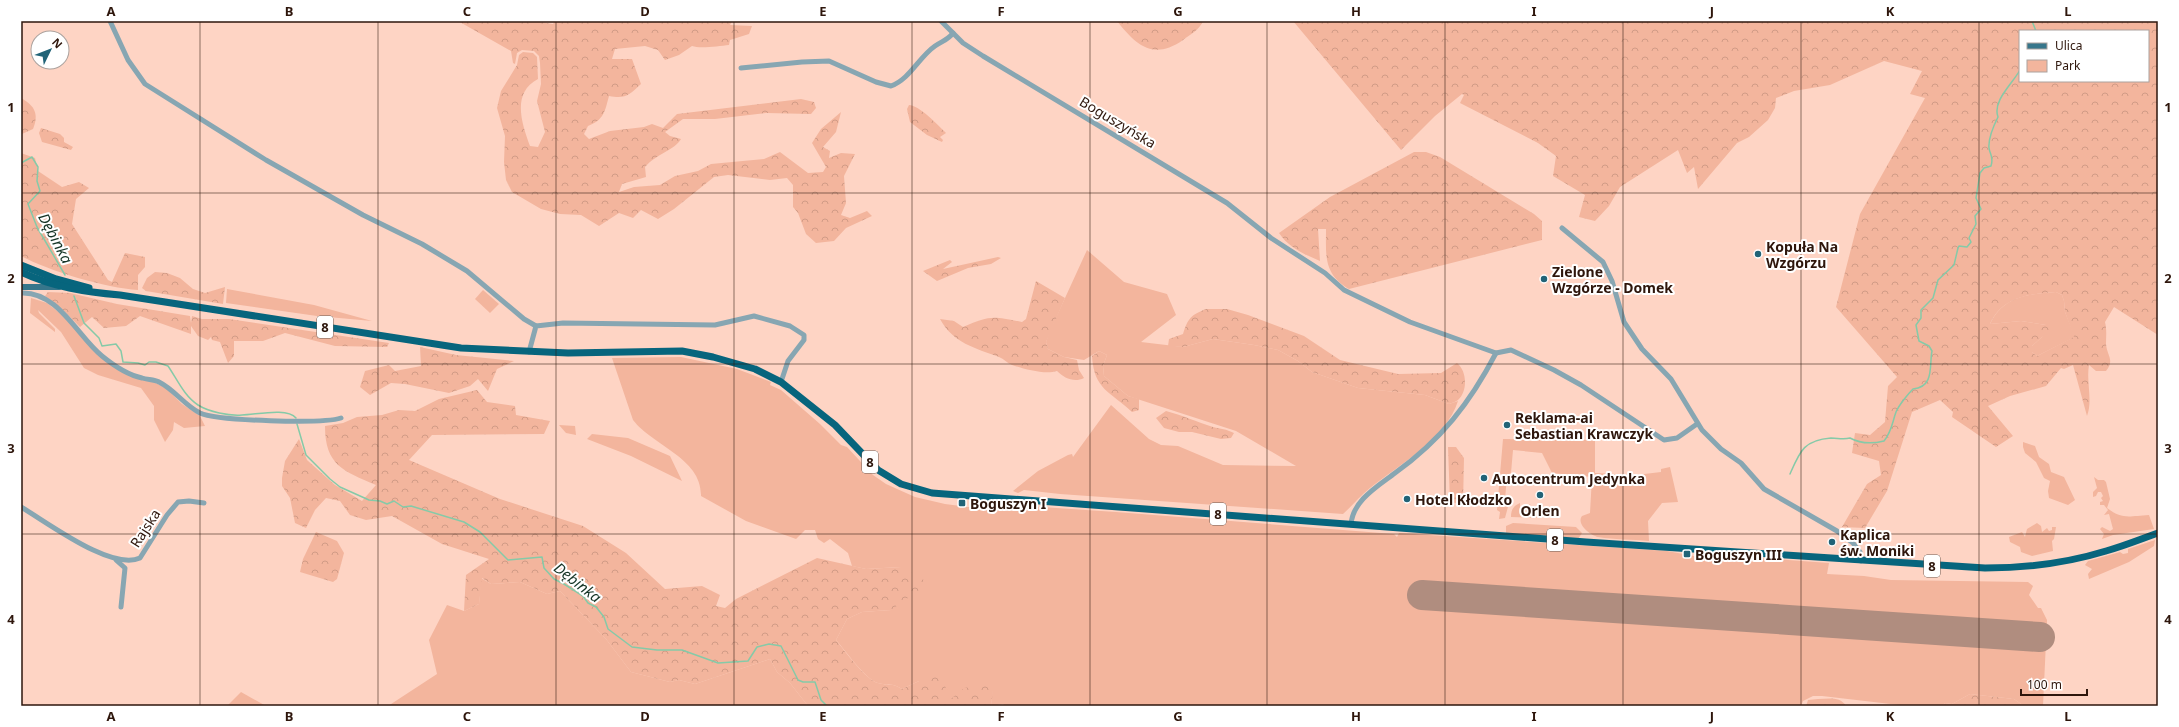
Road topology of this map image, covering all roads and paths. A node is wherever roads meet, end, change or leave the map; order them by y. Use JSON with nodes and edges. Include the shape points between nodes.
{"nodes":[{"id":1,"x":110,"y":21,"type":"edge"},
{"id":2,"x":941,"y":21,"type":"edge"},
{"id":3,"x":953,"y":33,"type":"junction"},
{"id":4,"x":741,"y":68,"type":"dead end"},
{"id":5,"x":1562,"y":228,"type":"dead end"},
{"id":6,"x":21,"y":265,"type":"edge"},
{"id":7,"x":21,"y":272,"type":"edge"},
{"id":8,"x":60,"y":286,"type":"junction"},
{"id":9,"x":75,"y":287,"type":"junction"},
{"id":10,"x":21,"y":288,"type":"edge"},
{"id":11,"x":21,"y":293,"type":"edge"},
{"id":12,"x":536,"y":326,"type":"junction"},
{"id":13,"x":529,"y":352,"type":"junction"},
{"id":14,"x":1496,"y":353,"type":"junction"},
{"id":15,"x":782,"y":382,"type":"junction"},
{"id":16,"x":342,"y":418,"type":"dead end"},
{"id":17,"x":1697,"y":424,"type":"junction"},
{"id":18,"x":204,"y":503,"type":"dead end"},
{"id":19,"x":21,"y":507,"type":"edge"},
{"id":20,"x":1351,"y":525,"type":"junction"},
{"id":21,"x":2158,"y":533,"type":"edge"},
{"id":22,"x":113,"y":558,"type":"junction"},
{"id":23,"x":1861,"y":561,"type":"junction"},
{"id":24,"x":121,"y":607,"type":"dead end"}],
"edges":[{"from":1,"to":12,"type":"street","via":[[128,60],[145,84],[266,160],[363,215],[422,244],[466,271]]},
{"from":2,"to":3,"type":"street","name":"Boguszyńska"},
{"from":3,"to":4,"type":"street","via":[[948,40],[930,50],[901,80],[891,86],[829,61]]},
{"from":3,"to":14,"type":"street","name":"Boguszyńska","via":[[983,56],[1227,203],[1269,236],[1355,296],[1410,322]]},
{"from":5,"to":17,"type":"street","via":[[1603,262],[1612,280],[1624,322],[1642,349],[1671,379]]},
{"from":6,"to":9,"type":"highway","number":"8"},
{"from":7,"to":8,"type":"highway","number":"8"},
{"from":8,"to":9,"type":"highway","number":"8"},
{"from":8,"to":10,"type":"main road"},
{"from":9,"to":13,"type":"highway","number":"8","via":[[461,348]]},
{"from":11,"to":16,"type":"street","via":[[32,293],[46,300],[62,312],[93,347],[114,365],[141,378],[156,380],[169,386],[183,402],[200,414],[219,418],[318,422]]},
{"from":12,"to":13,"type":"street"},
{"from":12,"to":15,"type":"street","via":[[563,323],[715,325],[747,316],[765,318],[790,326],[801,332],[804,338],[801,346],[788,361]]},
{"from":13,"to":15,"type":"highway","number":"8","via":[[682,351],[755,369]]},
{"from":14,"to":17,"type":"street","via":[[1511,350],[1561,373],[1664,440],[1677,438]]},
{"from":14,"to":20,"type":"street","via":[[1469,399],[1437,440],[1365,497],[1354,513]]},
{"from":15,"to":20,"type":"highway","number":"8","via":[[835,425],[878,470],[919,491]]},
{"from":17,"to":23,"type":"street","via":[[1721,449],[1741,463],[1764,489],[1837,531],[1853,544],[1860,552]]},
{"from":18,"to":22,"type":"street","name":"Rajska","via":[[178,502],[140,558]]},
{"from":19,"to":22,"type":"street","name":"Rajska","via":[[96,553]]},
{"from":20,"to":23,"type":"highway","number":"8"},
{"from":21,"to":23,"type":"highway","number":"8","via":[[2091,555],[2038,565],[1986,568]]},
{"from":22,"to":24,"type":"street","via":[[125,568]]}]}
